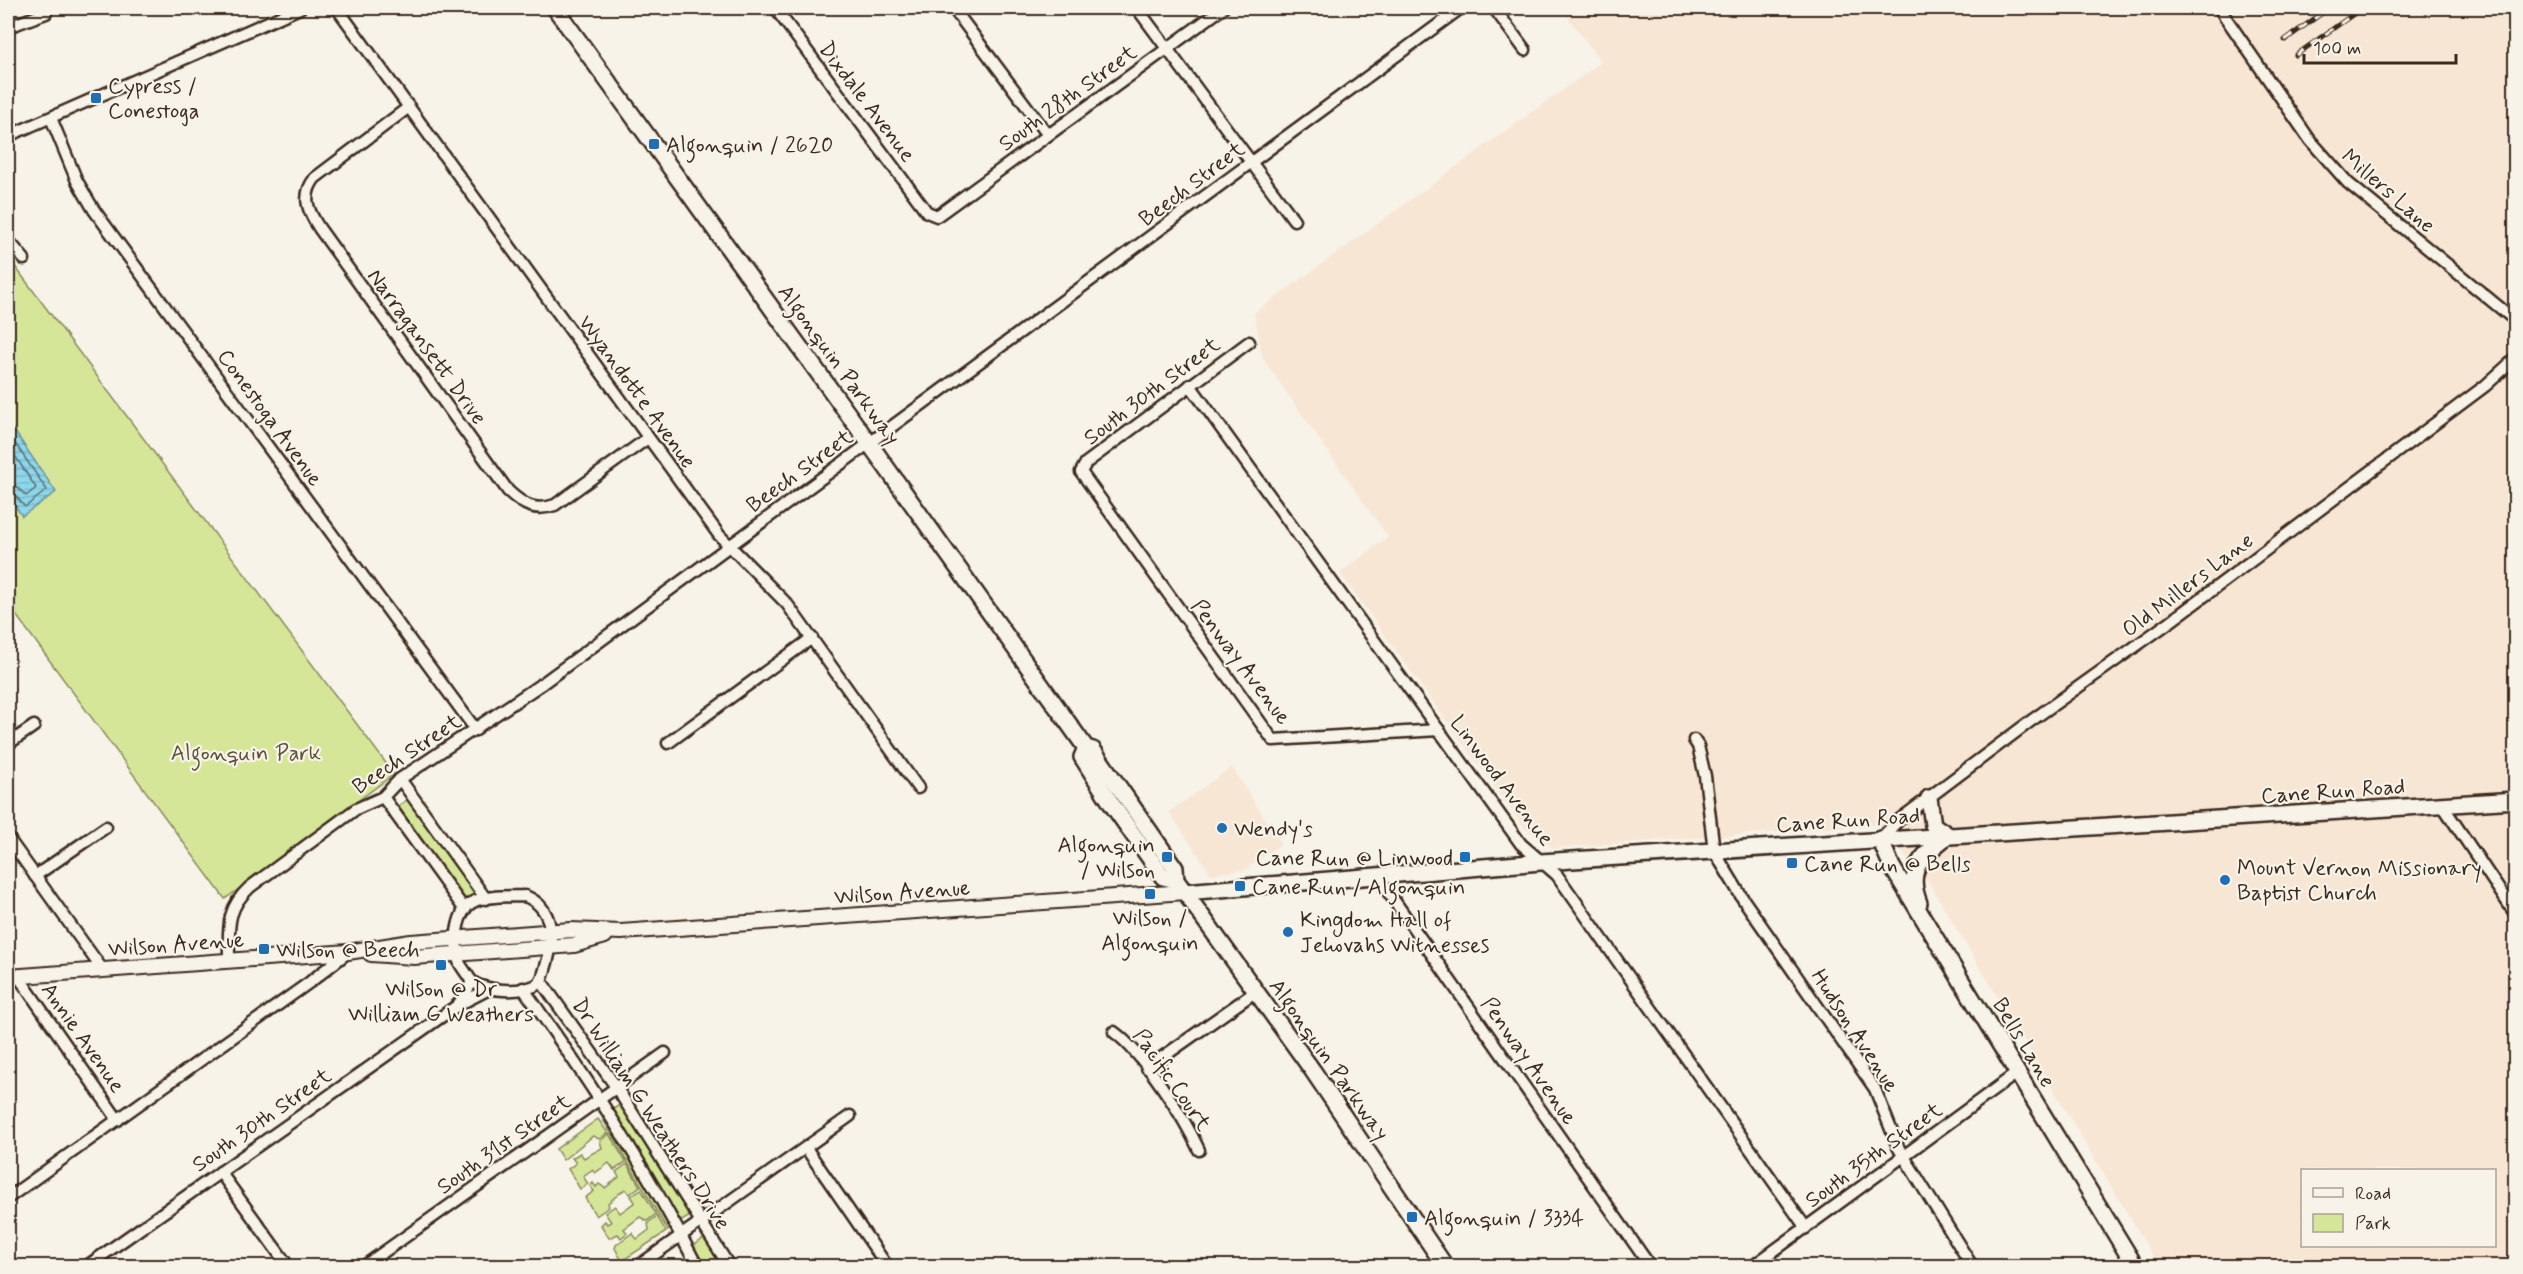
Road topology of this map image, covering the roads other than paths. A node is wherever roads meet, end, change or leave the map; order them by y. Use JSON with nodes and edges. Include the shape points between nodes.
{"nodes":[{"id":1,"x":300,"y":8,"type":"edge"},
{"id":2,"x":337,"y":8,"type":"edge"},
{"id":3,"x":555,"y":8,"type":"edge"},
{"id":4,"x":775,"y":8,"type":"edge"},
{"id":5,"x":953,"y":8,"type":"edge"},
{"id":6,"x":1137,"y":8,"type":"edge"},
{"id":7,"x":1223,"y":8,"type":"edge"},
{"id":8,"x":1461,"y":8,"type":"edge"},
{"id":9,"x":1494,"y":8,"type":"edge"},
{"id":10,"x":2219,"y":8,"type":"edge"},
{"id":11,"x":46,"y":13,"type":"dead end"},
{"id":12,"x":8,"y":27,"type":"edge"},
{"id":13,"x":1168,"y":49,"type":"junction"},
{"id":14,"x":1526,"y":50,"type":"dead end"},
{"id":15,"x":409,"y":107,"type":"junction"},
{"id":16,"x":51,"y":118,"type":"junction"},
{"id":17,"x":1048,"y":135,"type":"junction"},
{"id":18,"x":8,"y":136,"type":"edge"},
{"id":19,"x":1251,"y":162,"type":"junction"},
{"id":20,"x":933,"y":215,"type":"joint"},
{"id":21,"x":1294,"y":220,"type":"dead end"},
{"id":22,"x":8,"y":240,"type":"edge"},
{"id":23,"x":24,"y":259,"type":"dead end"},
{"id":24,"x":2516,"y":321,"type":"edge"},
{"id":25,"x":1249,"y":342,"type":"dead end"},
{"id":26,"x":2516,"y":358,"type":"edge"},
{"id":27,"x":1190,"y":385,"type":"junction"},
{"id":28,"x":648,"y":438,"type":"junction"},
{"id":29,"x":869,"y":443,"type":"junction"},
{"id":30,"x":1081,"y":472,"type":"joint"},
{"id":31,"x":729,"y":546,"type":"junction"},
{"id":32,"x":812,"y":638,"type":"junction"},
{"id":33,"x":34,"y":726,"type":"dead end"},
{"id":34,"x":476,"y":730,"type":"junction"},
{"id":35,"x":1439,"y":730,"type":"junction"},
{"id":36,"x":1694,"y":740,"type":"dead end"},
{"id":37,"x":668,"y":743,"type":"dead end"},
{"id":38,"x":8,"y":744,"type":"edge"},
{"id":39,"x":400,"y":780,"type":"junction"},
{"id":40,"x":918,"y":788,"type":"dead end"},
{"id":41,"x":383,"y":797,"type":"junction"},
{"id":42,"x":1929,"y":798,"type":"junction"},
{"id":43,"x":2516,"y":800,"type":"edge"},
{"id":44,"x":2444,"y":806,"type":"junction"},
{"id":45,"x":106,"y":827,"type":"dead end"},
{"id":46,"x":1948,"y":835,"type":"junction"},
{"id":47,"x":8,"y":838,"type":"edge"},
{"id":48,"x":1880,"y":839,"type":"junction"},
{"id":49,"x":1714,"y":851,"type":"junction"},
{"id":50,"x":1541,"y":862,"type":"junction"},
{"id":51,"x":35,"y":876,"type":"junction"},
{"id":52,"x":1377,"y":876,"type":"junction"},
{"id":53,"x":1180,"y":886,"type":"junction"},
{"id":54,"x":486,"y":899,"type":"junction"},
{"id":55,"x":465,"y":910,"type":"junction"},
{"id":56,"x":2516,"y":915,"type":"edge"},
{"id":57,"x":1929,"y":928,"type":"junction"},
{"id":58,"x":551,"y":932,"type":"junction"},
{"id":59,"x":621,"y":932,"type":"junction"},
{"id":60,"x":457,"y":939,"type":"junction"},
{"id":61,"x":553,"y":946,"type":"junction"},
{"id":62,"x":348,"y":952,"type":"junction"},
{"id":63,"x":458,"y":953,"type":"junction"},
{"id":64,"x":229,"y":960,"type":"junction"},
{"id":65,"x":102,"y":969,"type":"junction"},
{"id":66,"x":13,"y":976,"type":"edge"},
{"id":67,"x":541,"y":981,"type":"junction"},
{"id":68,"x":472,"y":982,"type":"junction"},
{"id":69,"x":523,"y":988,"type":"junction"},
{"id":70,"x":487,"y":990,"type":"junction"},
{"id":71,"x":1255,"y":992,"type":"junction"},
{"id":72,"x":458,"y":1005,"type":"junction"},
{"id":73,"x":1114,"y":1032,"type":"dead end"},
{"id":74,"x":665,"y":1053,"type":"dead end"},
{"id":75,"x":1147,"y":1068,"type":"junction"},
{"id":76,"x":2017,"y":1073,"type":"junction"},
{"id":77,"x":616,"y":1087,"type":"junction"},
{"id":78,"x":600,"y":1098,"type":"junction"},
{"id":79,"x":850,"y":1116,"type":"dead end"},
{"id":80,"x":118,"y":1120,"type":"junction"},
{"id":81,"x":806,"y":1148,"type":"junction"},
{"id":82,"x":1199,"y":1150,"type":"dead end"},
{"id":83,"x":1904,"y":1156,"type":"junction"},
{"id":84,"x":220,"y":1172,"type":"junction"},
{"id":85,"x":8,"y":1198,"type":"edge"},
{"id":86,"x":702,"y":1221,"type":"junction"},
{"id":87,"x":1806,"y":1228,"type":"junction"},
{"id":88,"x":681,"y":1236,"type":"junction"},
{"id":89,"x":87,"y":1266,"type":"edge"},
{"id":90,"x":288,"y":1266,"type":"edge"},
{"id":91,"x":364,"y":1266,"type":"edge"},
{"id":92,"x":638,"y":1266,"type":"edge"},
{"id":93,"x":698,"y":1266,"type":"edge"},
{"id":94,"x":729,"y":1266,"type":"edge"},
{"id":95,"x":887,"y":1266,"type":"edge"},
{"id":96,"x":1445,"y":1266,"type":"edge"},
{"id":97,"x":1650,"y":1266,"type":"edge"},
{"id":98,"x":1753,"y":1266,"type":"edge"},
{"id":99,"x":1972,"y":1266,"type":"edge"},
{"id":100,"x":2135,"y":1266,"type":"edge"}],
"edges":[{"from":1,"to":16,"type":"street"},
{"from":2,"to":15,"type":"street","name":"Wyandotte Avenue"},
{"from":3,"to":29,"type":"main road","name":"Algonquin Parkway"},
{"from":4,"to":20,"type":"street","name":"Dixdale Avenue","via":[[912,193]]},
{"from":5,"to":17,"type":"street"},
{"from":6,"to":13,"type":"street"},
{"from":7,"to":13,"type":"street","name":"South 28th Street"},
{"from":8,"to":19,"type":"street","name":"Beech Street"},
{"from":9,"to":14,"type":"street"},
{"from":10,"to":24,"type":"street","name":"Millers Lane","via":[[2310,140],[2348,183]]},
{"from":11,"to":12,"type":"street"},
{"from":13,"to":17,"type":"street","name":"South 28th Street"},
{"from":13,"to":19,"type":"street"},
{"from":15,"to":28,"type":"street","name":"Wyandotte Avenue"},
{"from":15,"to":28,"type":"street","name":"Narragansett Drive","via":[[315,178],[308,190],[307,208],[508,491],[520,502],[538,508],[555,505]]},
{"from":16,"to":18,"type":"street"},
{"from":16,"to":34,"type":"street","name":"Conestoga Avenue","via":[[90,204]]},
{"from":17,"to":20,"type":"street","name":"South 28th Street"},
{"from":19,"to":21,"type":"street"},
{"from":19,"to":29,"type":"street","name":"Beech Street"},
{"from":22,"to":23,"type":"street"},
{"from":25,"to":27,"type":"street","name":"South 30th Street"},
{"from":26,"to":42,"type":"street","name":"Old Millers Lane","via":[[2441,419]]},
{"from":27,"to":30,"type":"street","name":"South 30th Street","via":[[1086,463]]},
{"from":27,"to":35,"type":"street","name":"Linwood Avenue"},
{"from":28,"to":31,"type":"street","name":"Wyandotte Avenue"},
{"from":29,"to":31,"type":"street","name":"Beech Street"},
{"from":29,"to":53,"type":"main road","name":"Algonquin Parkway","via":[[1086,748],[1093,750],[1175,868]]},
{"from":30,"to":35,"type":"street","name":"Penway Avenue","via":[[1274,740]]},
{"from":31,"to":32,"type":"street","name":"Wyandotte Avenue","via":[[777,592]]},
{"from":31,"to":34,"type":"street","name":"Beech Street"},
{"from":32,"to":37,"type":"street"},
{"from":32,"to":40,"type":"street","name":"Wyandotte Avenue"},
{"from":33,"to":38,"type":"street"},
{"from":34,"to":39,"type":"street","name":"Beech Street"},
{"from":35,"to":50,"type":"street","name":"Linwood Avenue","via":[[1521,844]]},
{"from":36,"to":49,"type":"street","via":[[1705,776]]},
{"from":39,"to":41,"type":"street","name":"Beech Street"},
{"from":39,"to":54,"type":"street"},
{"from":41,"to":55,"type":"street"},
{"from":41,"to":64,"type":"street","name":"Beech Street","via":[[356,809],[239,897],[231,910]]},
{"from":42,"to":46,"type":"main road","via":[[1933,825]]},
{"from":42,"to":48,"type":"street","name":"Old Millers Lane"},
{"from":43,"to":44,"type":"main road","name":"Cane Run Road"},
{"from":44,"to":46,"type":"main road","name":"Cane Run Road"},
{"from":44,"to":56,"type":"street"},
{"from":45,"to":51,"type":"street"},
{"from":46,"to":48,"type":"main road","name":"Cane Run Road"},
{"from":46,"to":57,"type":"main road","via":[[1922,858],[1915,872],[1913,889]]},
{"from":47,"to":51,"type":"street"},
{"from":48,"to":49,"type":"main road","name":"Cane Run Road"},
{"from":48,"to":57,"type":"main road","name":"Bells Lane","via":[[1887,859]]},
{"from":49,"to":50,"type":"main road","name":"Cane Run Road"},
{"from":49,"to":83,"type":"street","name":"Hudson Avenue","via":[[1743,899],[1866,1074]]},
{"from":50,"to":52,"type":"main road","name":"Cane Run Road"},
{"from":50,"to":87,"type":"street","name":"Linwood Avenue","via":[[1557,875]]},
{"from":51,"to":65,"type":"street"},
{"from":52,"to":53,"type":"main road","name":"Cane Run Road"},
{"from":52,"to":97,"type":"street","name":"Penway Avenue"},
{"from":53,"to":59,"type":"street","name":"Wilson Avenue"},
{"from":53,"to":71,"type":"main road","name":"Algonquin Parkway"},
{"from":54,"to":55,"type":"street"},
{"from":54,"to":58,"type":"street","via":[[531,899],[543,910]]},
{"from":55,"to":60,"type":"street"},
{"from":57,"to":76,"type":"main road","name":"Bells Lane"},
{"from":58,"to":59,"type":"street","name":"Wilson Avenue"},
{"from":58,"to":60,"type":"street","name":"Wilson Avenue"},
{"from":58,"to":61,"type":"street"},
{"from":59,"to":61,"type":"street","name":"Wilson Avenue","via":[[574,945]]},
{"from":60,"to":62,"type":"street","name":"Wilson Avenue"},
{"from":60,"to":63,"type":"street"},
{"from":61,"to":63,"type":"street","name":"Wilson Avenue"},
{"from":61,"to":67,"type":"street"},
{"from":62,"to":63,"type":"street","name":"Wilson Avenue","via":[[414,957]]},
{"from":62,"to":64,"type":"street","name":"Wilson Avenue"},
{"from":62,"to":80,"type":"street"},
{"from":63,"to":68,"type":"street"},
{"from":64,"to":65,"type":"street","name":"Wilson Avenue"},
{"from":65,"to":66,"type":"street","name":"Wilson Avenue"},
{"from":66,"to":80,"type":"street","name":"Annie Avenue"},
{"from":67,"to":69,"type":"street"},
{"from":67,"to":77,"type":"street","name":"Dr William G Weathers Drive"},
{"from":68,"to":70,"type":"street"},
{"from":68,"to":72,"type":"street","name":"South 30th Street"},
{"from":69,"to":70,"type":"street"},
{"from":69,"to":78,"type":"street","name":"Dr William G Weathers Drive"},
{"from":70,"to":72,"type":"street","name":"South 30th Street"},
{"from":71,"to":75,"type":"street"},
{"from":71,"to":96,"type":"main road","name":"Algonquin Parkway"},
{"from":72,"to":84,"type":"street","name":"South 30th Street"},
{"from":73,"to":75,"type":"street","name":"Pacific Court"},
{"from":74,"to":77,"type":"street","name":"South 31st Street"},
{"from":75,"to":82,"type":"street","name":"Pacific Court"},
{"from":76,"to":83,"type":"street","name":"South 35th Street"},
{"from":76,"to":100,"type":"main road","name":"Bells Lane"},
{"from":77,"to":78,"type":"street","name":"South 31st Street"},
{"from":77,"to":86,"type":"street","name":"Dr William G Weathers Drive"},
{"from":78,"to":88,"type":"street","name":"Dr William G Weathers Drive"},
{"from":78,"to":91,"type":"street","name":"South 31st Street"},
{"from":79,"to":81,"type":"street"},
{"from":80,"to":85,"type":"street"},
{"from":81,"to":86,"type":"street"},
{"from":81,"to":95,"type":"street"},
{"from":83,"to":87,"type":"street","name":"South 35th Street"},
{"from":83,"to":99,"type":"street","name":"Hudson Avenue"},
{"from":84,"to":89,"type":"street","name":"South 30th Street"},
{"from":84,"to":90,"type":"street"},
{"from":86,"to":88,"type":"street"},
{"from":86,"to":94,"type":"street","name":"Dr William G Weathers Drive"},
{"from":87,"to":98,"type":"street","name":"South 35th Street"},
{"from":88,"to":92,"type":"street"},
{"from":88,"to":93,"type":"street","name":"Dr William G Weathers Drive"}]}
